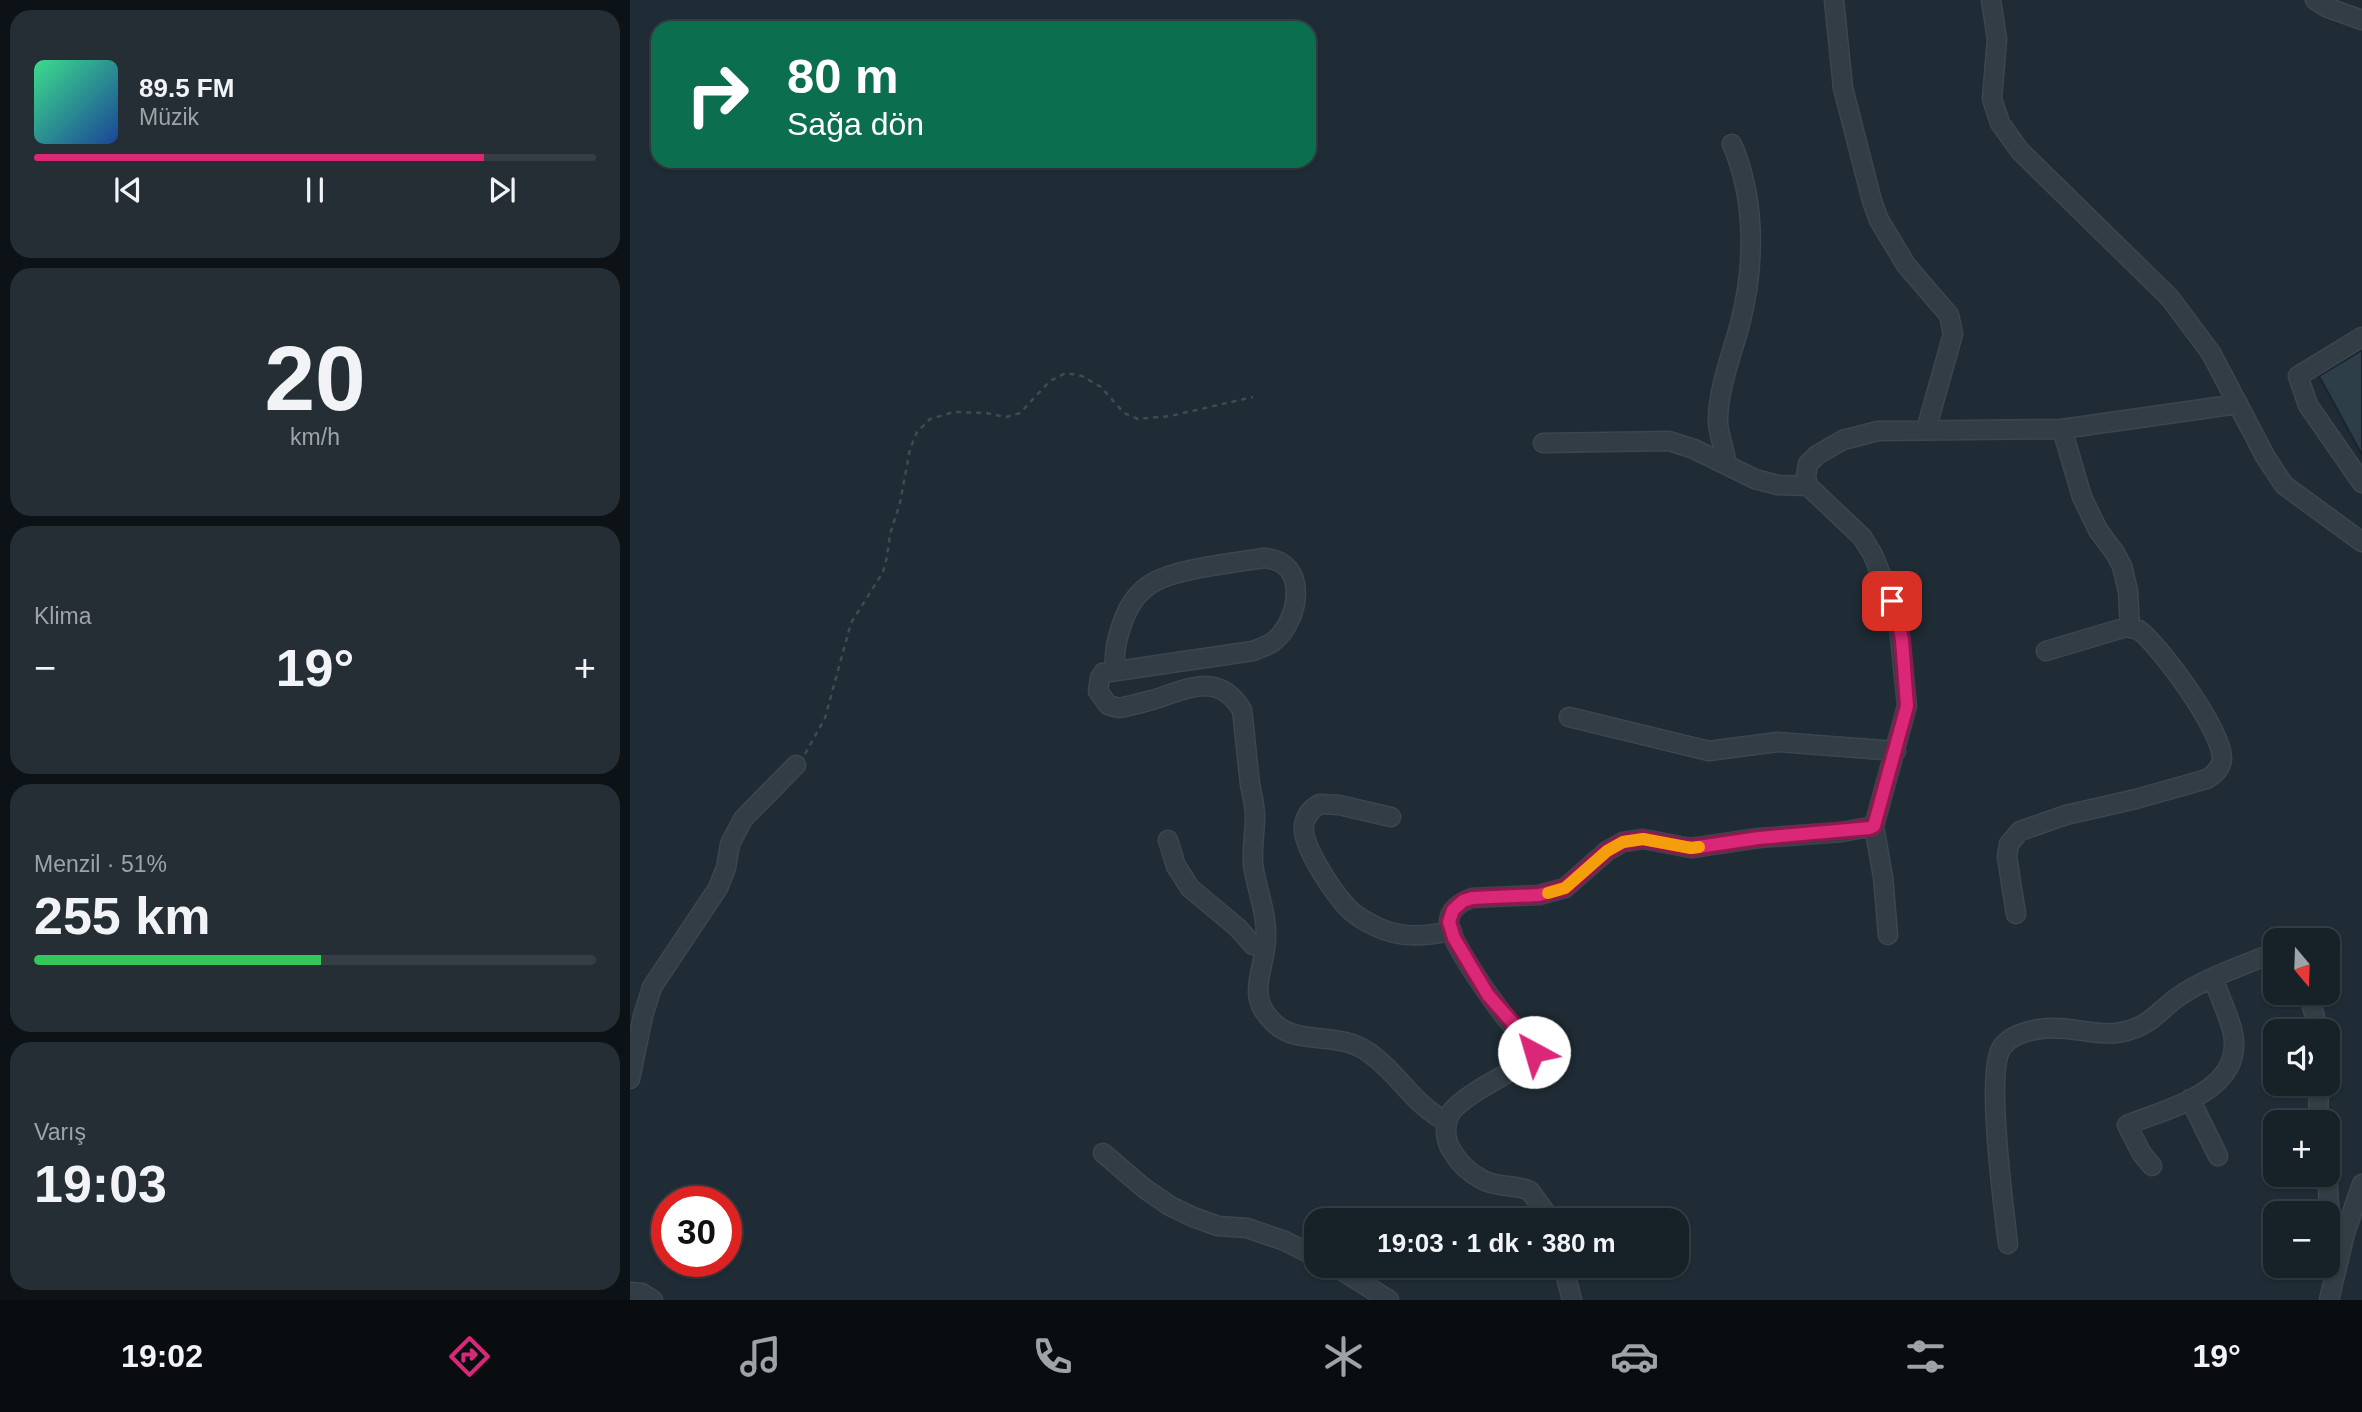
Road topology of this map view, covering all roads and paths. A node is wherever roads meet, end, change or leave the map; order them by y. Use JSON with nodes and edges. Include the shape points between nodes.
{"nodes":[{"id":1,"x":1834,"y":0,"type":"edge"},
{"id":2,"x":1991,"y":0,"type":"edge"},
{"id":3,"x":2315,"y":0,"type":"edge"},
{"id":4,"x":2362,"y":20,"type":"edge"},
{"id":5,"x":1732,"y":144,"type":"dead end"},
{"id":6,"x":2362,"y":337,"type":"edge"},
{"id":7,"x":1253,"y":397,"type":"dead end"},
{"id":8,"x":2238,"y":404,"type":"junction"},
{"id":9,"x":2062,"y":429,"type":"junction"},
{"id":10,"x":1926,"y":430,"type":"junction"},
{"id":11,"x":1542,"y":443,"type":"dead end"},
{"id":12,"x":1726,"y":465,"type":"junction"},
{"id":13,"x":2362,"y":483,"type":"edge"},
{"id":14,"x":1808,"y":486,"type":"junction"},
{"id":15,"x":2362,"y":542,"type":"edge"},
{"id":16,"x":2130,"y":628,"type":"junction"},
{"id":17,"x":2046,"y":651,"type":"dead end"},
{"id":18,"x":1115,"y":671,"type":"junction"},
{"id":19,"x":1569,"y":717,"type":"dead end"},
{"id":20,"x":1896,"y":751,"type":"junction"},
{"id":21,"x":796,"y":765,"type":"joint"},
{"id":22,"x":1391,"y":817,"type":"dead end"},
{"id":23,"x":1874,"y":826,"type":"junction"},
{"id":24,"x":1168,"y":840,"type":"dead end"},
{"id":25,"x":2016,"y":914,"type":"dead end"},
{"id":26,"x":1452,"y":932,"type":"junction"},
{"id":27,"x":1888,"y":935,"type":"dead end"},
{"id":28,"x":1265,"y":949,"type":"junction"},
{"id":29,"x":2263,"y":957,"type":"edge"},
{"id":30,"x":2213,"y":978,"type":"junction"},
{"id":31,"x":632,"y":1059,"type":"edge"},
{"id":32,"x":630,"y":1079,"type":"edge"},
{"id":33,"x":2190,"y":1100,"type":"junction"},
{"id":34,"x":1447,"y":1122,"type":"junction"},
{"id":35,"x":1103,"y":1153,"type":"dead end"},
{"id":36,"x":2218,"y":1156,"type":"dead end"},
{"id":37,"x":2152,"y":1166,"type":"dead end"},
{"id":38,"x":2362,"y":1184,"type":"edge"},
{"id":39,"x":2328,"y":1187,"type":"edge"},
{"id":40,"x":1542,"y":1208,"type":"edge"},
{"id":41,"x":2344,"y":1233,"type":"junction"},
{"id":42,"x":2008,"y":1244,"type":"dead end"},
{"id":43,"x":1304,"y":1251,"type":"edge"},
{"id":44,"x":1354,"y":1278,"type":"edge"},
{"id":45,"x":1566,"y":1278,"type":"edge"},
{"id":46,"x":630,"y":1292,"type":"edge"},
{"id":47,"x":653,"y":1300,"type":"edge"},
{"id":48,"x":1389,"y":1300,"type":"edge"},
{"id":49,"x":1572,"y":1300,"type":"edge"},
{"id":50,"x":2329,"y":1300,"type":"edge"}],
"edges":[{"from":1,"to":10,"type":"street","via":[[1843,88],[1879,220],[1896,252],[1949,315],[1953,326]]},
{"from":2,"to":8,"type":"street","via":[[1997,39],[1992,99],[2000,123],[2020,151],[2170,298],[2211,353]]},
{"from":3,"to":4,"type":"street"},
{"from":5,"to":12,"type":"street","via":[[1747,192],[1750,252],[1745,299],[1717,417]]},
{"from":6,"to":13,"type":"street","via":[[2298,376],[2308,405]]},
{"from":7,"to":21,"type":"path","via":[[1138,419],[1124,413],[1101,387],[1066,373],[1051,381],[1020,413],[1006,417],[954,412],[930,419],[917,432],[910,449],[883,572],[851,623],[825,718]]},
{"from":8,"to":9,"type":"street"},
{"from":8,"to":15,"type":"street","via":[[2284,485]]},
{"from":9,"to":10,"type":"street"},
{"from":9,"to":16,"type":"street","via":[[2082,497],[2122,566]]},
{"from":10,"to":14,"type":"street","via":[[1878,431],[1843,440],[1808,464]]},
{"from":11,"to":12,"type":"street","via":[[1669,441]]},
{"from":12,"to":14,"type":"street","via":[[1778,485]]},
{"from":14,"to":20,"type":"street","via":[[1862,537],[1898,617],[1907,706]]},
{"from":16,"to":17,"type":"street"},
{"from":16,"to":25,"type":"street","via":[[2143,634],[2197,701],[2213,729],[2222,760],[2207,779],[2020,831],[2009,844],[2007,857]]},
{"from":18,"to":18,"type":"street","via":[[1271,644],[1295,607],[1293,575],[1284,564],[1264,558],[1160,578],[1129,607],[1114,648]]},
{"from":18,"to":28,"type":"street","via":[[1103,673],[1098,685],[1100,697],[1113,707],[1198,685],[1224,690],[1242,709]]},
{"from":19,"to":20,"type":"street","via":[[1709,751],[1777,742]]},
{"from":20,"to":23,"type":"street"},
{"from":21,"to":31,"type":"street","via":[[735,832],[718,888],[652,988]]},
{"from":22,"to":26,"type":"street","via":[[1320,804],[1308,815],[1304,828],[1308,846],[1346,907],[1377,928],[1403,936]]},
{"from":23,"to":26,"type":"street","via":[[1691,848],[1643,839],[1623,842],[1565,888],[1539,895],[1463,901],[1453,910]]},
{"from":23,"to":27,"type":"street"},
{"from":24,"to":28,"type":"street","via":[[1176,866],[1191,888],[1253,945]]},
{"from":26,"to":34,"type":"street","via":[[1488,995],[1534,1052],[1531,1060],[1460,1103]]},
{"from":28,"to":34,"type":"street","via":[[1257,989],[1262,1007],[1275,1025],[1300,1037],[1338,1039],[1359,1046],[1380,1061],[1430,1113]]},
{"from":29,"to":30,"type":"street"},
{"from":30,"to":33,"type":"street","via":[[2232,1030],[2233,1049],[2221,1079]]},
{"from":30,"to":42,"type":"street","via":[[2178,996],[2151,1021],[2131,1030],[2113,1034],[2039,1030],[2012,1038],[2003,1046],[1997,1060],[1996,1116]]},
{"from":31,"to":32,"type":"street"},
{"from":33,"to":36,"type":"street"},
{"from":33,"to":37,"type":"street","via":[[2127,1125]]},
{"from":34,"to":40,"type":"street","via":[[1449,1147],[1462,1164],[1492,1184],[1530,1191]]},
{"from":35,"to":43,"type":"street","via":[[1170,1206],[1218,1226],[1247,1228]]},
{"from":38,"to":41,"type":"street"},
{"from":39,"to":41,"type":"street","via":[[2331,1218]]},
{"from":41,"to":50,"type":"street"},
{"from":44,"to":48,"type":"street"},
{"from":45,"to":49,"type":"street"},
{"from":46,"to":47,"type":"street"}]}
